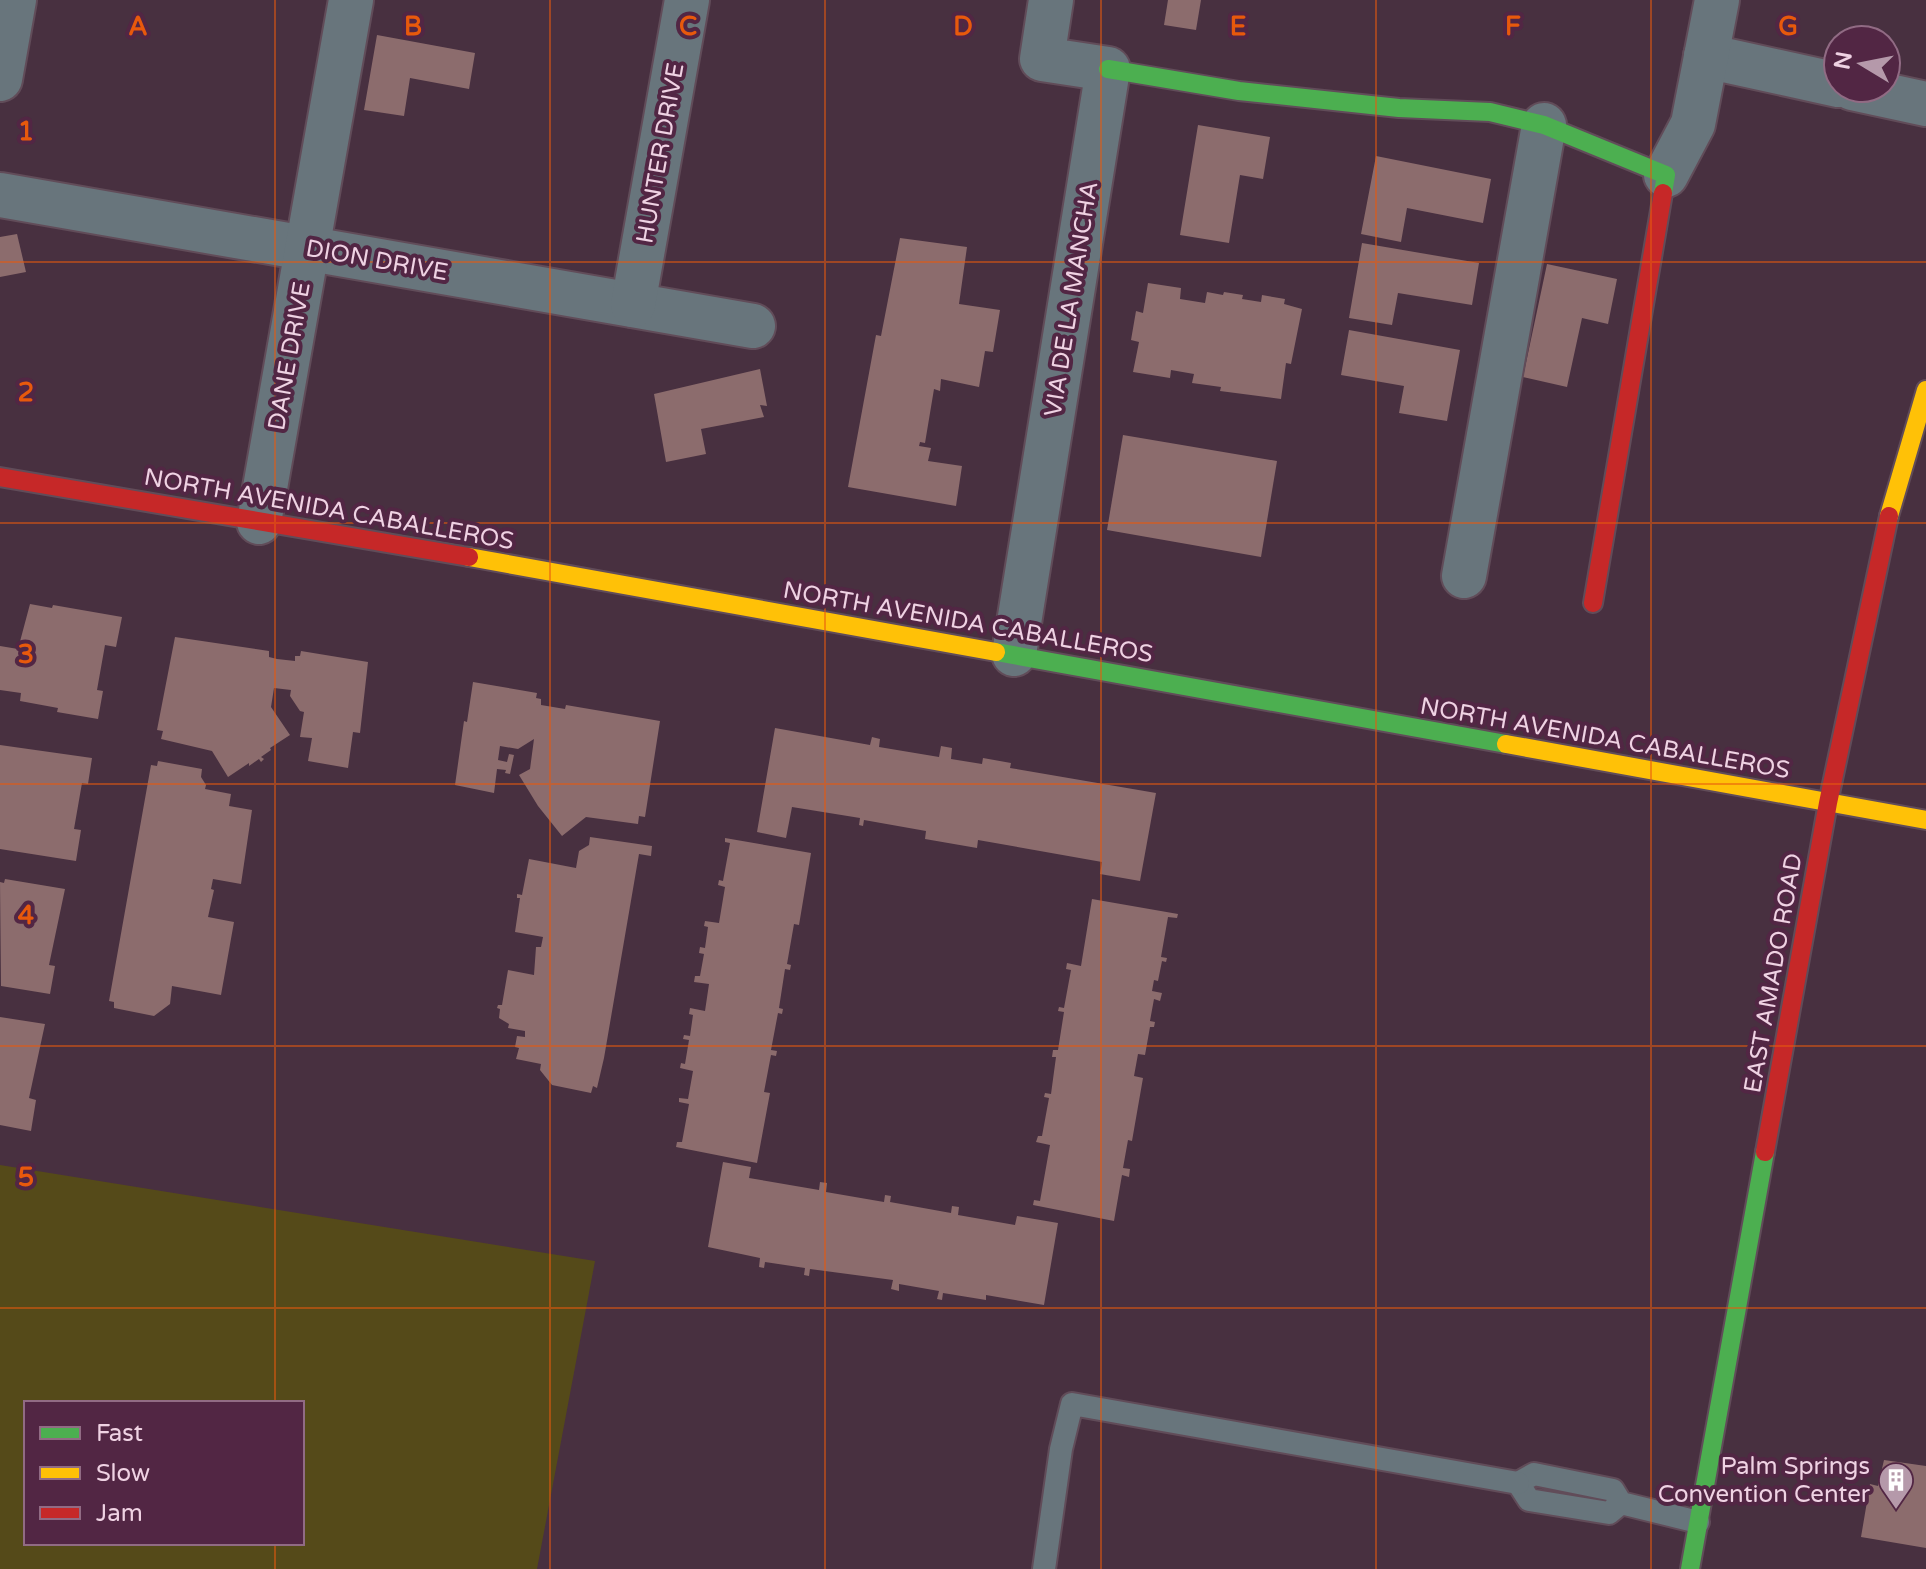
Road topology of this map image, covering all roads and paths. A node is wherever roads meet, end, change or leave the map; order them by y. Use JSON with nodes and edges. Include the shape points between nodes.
{"nodes":[{"id":1,"x":14,"y":0,"type":"edge"},
{"id":2,"x":351,"y":0,"type":"edge"},
{"id":3,"x":687,"y":0,"type":"edge"},
{"id":4,"x":1051,"y":0,"type":"edge"},
{"id":5,"x":1717,"y":0,"type":"edge"},
{"id":6,"x":1706,"y":56,"type":"junction"},
{"id":7,"x":1108,"y":69,"type":"junction"},
{"id":8,"x":0,"y":79,"type":"edge"},
{"id":9,"x":1822,"y":81,"type":"edge"},
{"id":10,"x":1902,"y":99,"type":"edge"},
{"id":11,"x":1926,"y":104,"type":"edge"},
{"id":12,"x":1544,"y":125,"type":"junction"},
{"id":13,"x":1666,"y":175,"type":"junction"},
{"id":14,"x":0,"y":195,"type":"edge"},
{"id":15,"x":308,"y":247,"type":"junction"},
{"id":16,"x":633,"y":305,"type":"junction"},
{"id":17,"x":753,"y":326,"type":"dead end"},
{"id":18,"x":1926,"y":390,"type":"edge"},
{"id":19,"x":0,"y":477,"type":"edge"},
{"id":20,"x":259,"y":522,"type":"junction"},
{"id":21,"x":1464,"y":576,"type":"dead end"},
{"id":22,"x":1593,"y":603,"type":"dead end"},
{"id":23,"x":1014,"y":654,"type":"junction"},
{"id":24,"x":1828,"y":803,"type":"junction"},
{"id":25,"x":1926,"y":820,"type":"edge"},
{"id":26,"x":1698,"y":1522,"type":"junction"},
{"id":27,"x":1044,"y":1569,"type":"edge"},
{"id":28,"x":1690,"y":1569,"type":"edge"}],
"edges":[{"from":1,"to":8,"type":"street"},
{"from":2,"to":15,"type":"street","name":"DANE DRIVE"},
{"from":3,"to":16,"type":"street","name":"HUNTER DRIVE"},
{"from":4,"to":7,"type":"street","via":[[1042,59]]},
{"from":5,"to":6,"type":"street"},
{"from":6,"to":9,"type":"street"},
{"from":6,"to":13,"type":"street","via":[[1693,124]]},
{"from":7,"to":12,"type":"street","via":[[1239,91],[1490,112]]},
{"from":7,"to":23,"type":"street","name":"VIA DE LA MANCHA"},
{"from":10,"to":11,"type":"street"},
{"from":12,"to":13,"type":"street"},
{"from":12,"to":21,"type":"street"},
{"from":13,"to":22,"type":"street"},
{"from":14,"to":15,"type":"street","name":"DION DRIVE"},
{"from":15,"to":16,"type":"street","name":"DION DRIVE"},
{"from":15,"to":20,"type":"street","name":"DANE DRIVE"},
{"from":16,"to":17,"type":"street","name":"DION DRIVE"},
{"from":18,"to":24,"type":"street","name":"EAST AMADO ROAD","via":[[1886,524]]},
{"from":19,"to":20,"type":"street","name":"NORTH AVENIDA CABALLEROS"},
{"from":20,"to":23,"type":"street","name":"NORTH AVENIDA CABALLEROS"},
{"from":23,"to":24,"type":"street","name":"NORTH AVENIDA CABALLEROS"},
{"from":24,"to":25,"type":"street","name":"NORTH AVENIDA CABALLEROS"},
{"from":24,"to":26,"type":"street","name":"EAST AMADO ROAD"},
{"from":26,"to":27,"type":"lane","via":[[1621,1503],[1613,1490],[1534,1474],[1518,1483],[1072,1404]]},
{"from":26,"to":28,"type":"street","name":"EAST AMADO ROAD"}]}
